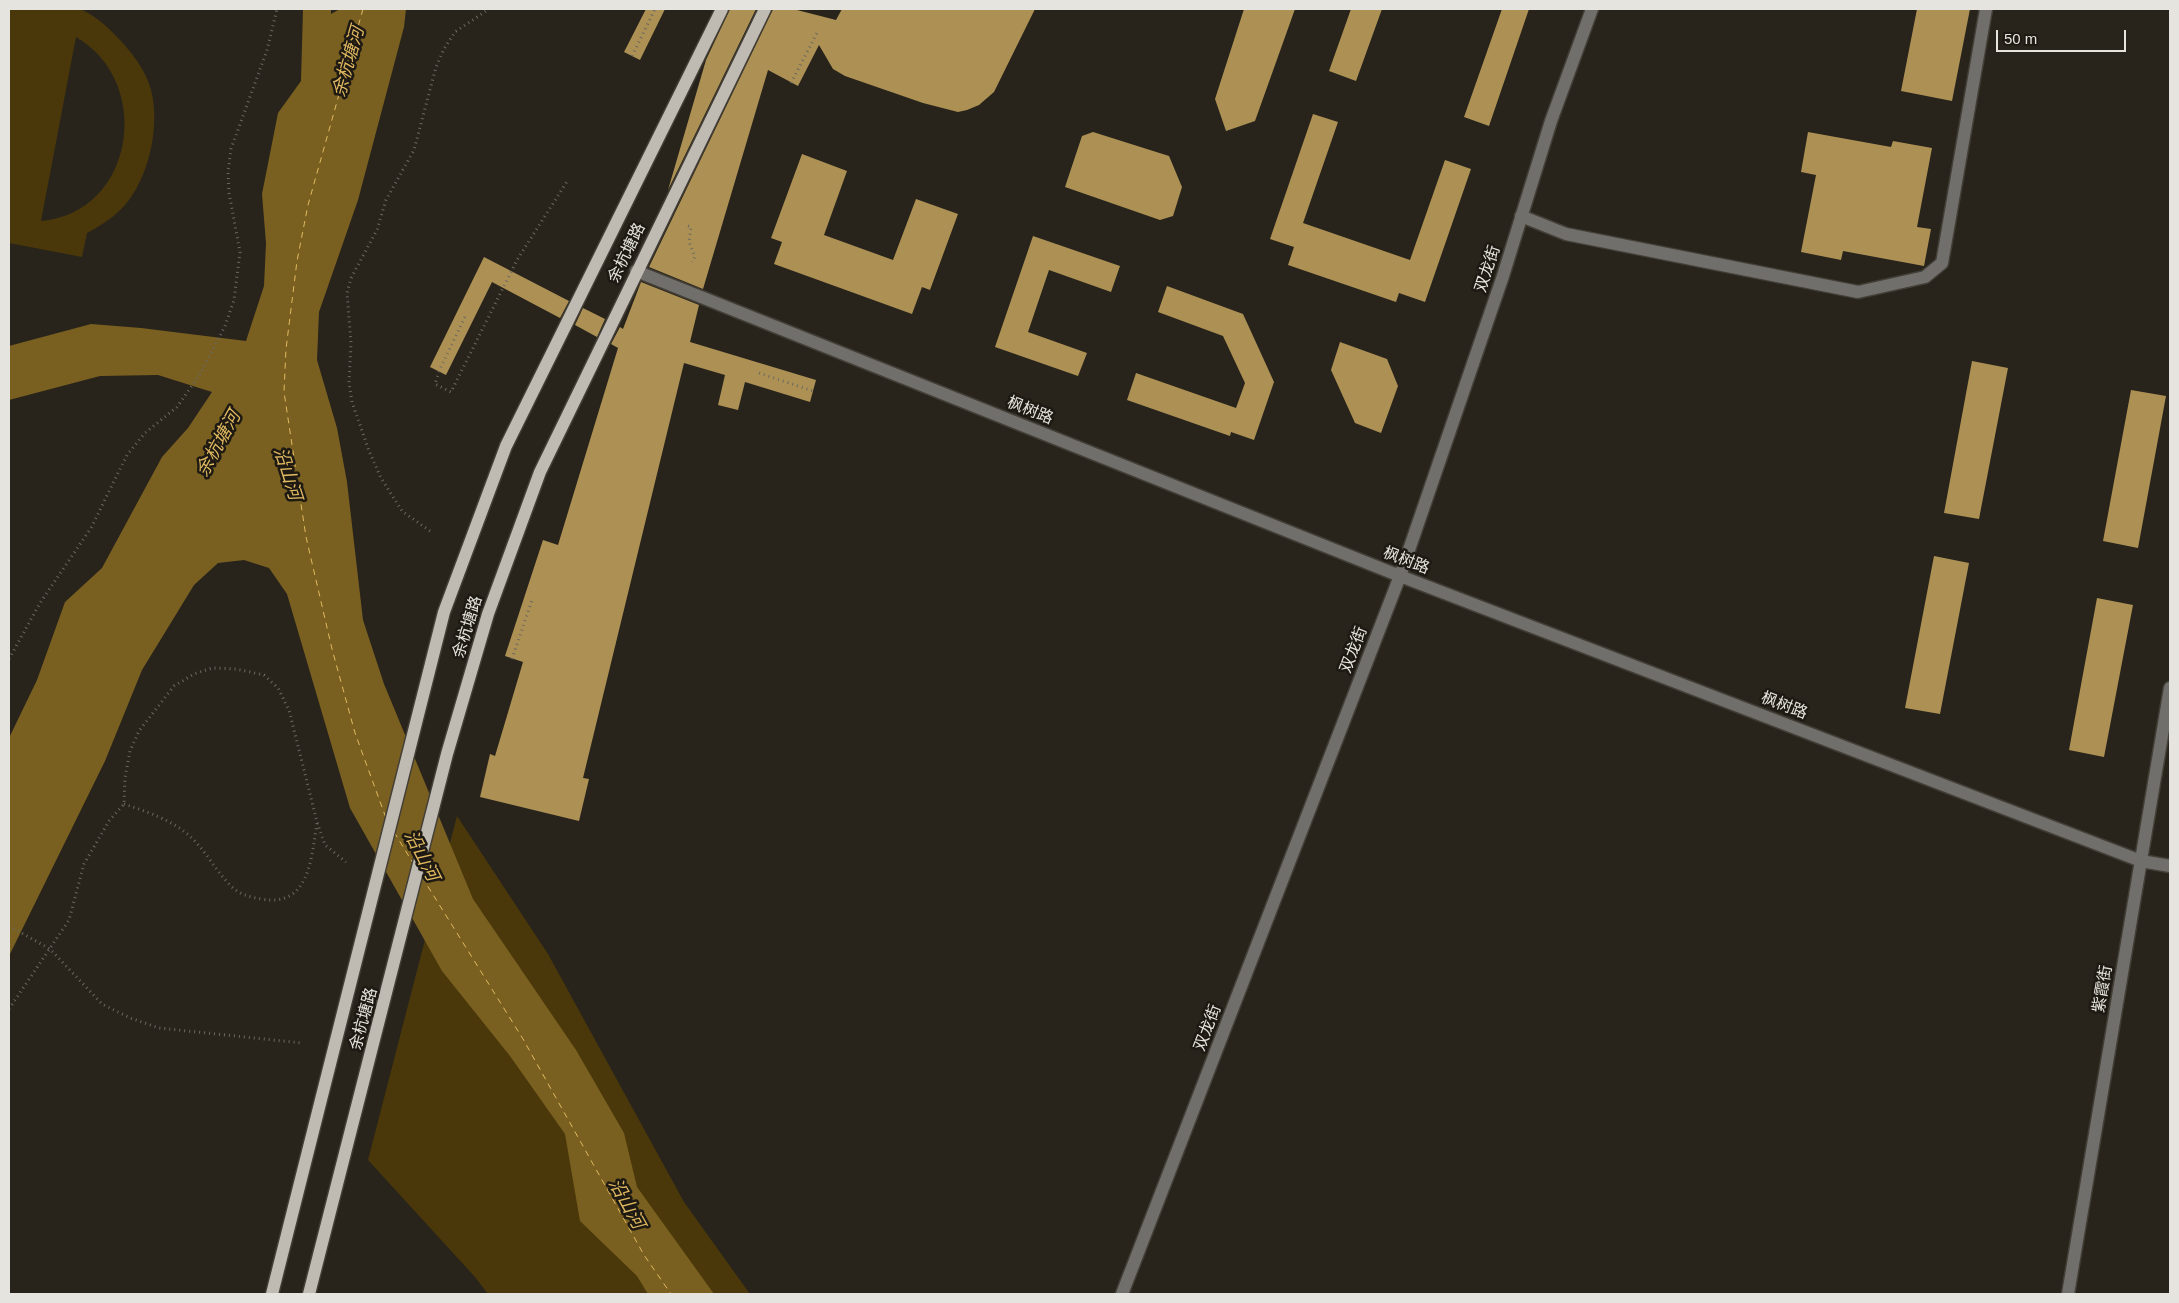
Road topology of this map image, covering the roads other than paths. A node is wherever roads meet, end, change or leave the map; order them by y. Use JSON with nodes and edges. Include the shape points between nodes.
{"nodes":[{"id":1,"x":722,"y":9,"type":"edge"},
{"id":2,"x":765,"y":9,"type":"edge"},
{"id":3,"x":1592,"y":9,"type":"edge"},
{"id":4,"x":1986,"y":9,"type":"edge"},
{"id":5,"x":1522,"y":216,"type":"junction"},
{"id":6,"x":636,"y":271,"type":"junction"},
{"id":7,"x":1400,"y":576,"type":"junction"},
{"id":8,"x":2170,"y":688,"type":"edge"},
{"id":9,"x":2141,"y":861,"type":"junction"},
{"id":10,"x":2170,"y":866,"type":"edge"},
{"id":11,"x":272,"y":1294,"type":"edge"},
{"id":12,"x":309,"y":1294,"type":"edge"},
{"id":13,"x":1122,"y":1294,"type":"edge"},
{"id":14,"x":2068,"y":1294,"type":"edge"}],
"edges":[{"from":1,"to":11,"type":"main road","name":"余杭塘路","via":[[506,446],[444,612]]},
{"from":2,"to":6,"type":"main road","name":"余杭塘路"},
{"from":3,"to":5,"type":"street","name":"双龙街","via":[[1551,121]]},
{"from":4,"to":5,"type":"street","via":[[1942,263],[1925,277],[1858,292],[1566,234]]},
{"from":5,"to":7,"type":"street","name":"双龙街"},
{"from":6,"to":7,"type":"street","name":"枫树路"},
{"from":6,"to":12,"type":"main road","name":"余杭塘路","via":[[540,472],[488,614],[447,754]]},
{"from":7,"to":9,"type":"street","name":"枫树路"},
{"from":7,"to":13,"type":"street","name":"双龙街"},
{"from":8,"to":9,"type":"street","name":"紫霞街"},
{"from":9,"to":10,"type":"street","name":"枫树路"},
{"from":9,"to":14,"type":"street","name":"紫霞街"}]}
